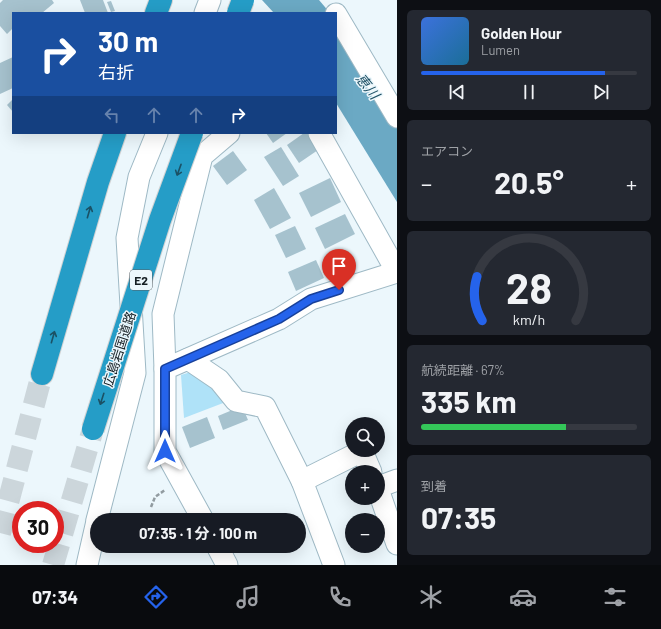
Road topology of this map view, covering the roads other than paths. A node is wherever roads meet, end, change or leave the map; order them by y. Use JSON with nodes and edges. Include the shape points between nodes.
{"nodes":[{"id":1,"x":161,"y":0,"type":"edge"},
{"id":2,"x":210,"y":0,"type":"edge"},
{"id":3,"x":232,"y":0,"type":"edge"},
{"id":4,"x":243,"y":0,"type":"edge"},
{"id":5,"x":328,"y":0,"type":"edge"},
{"id":6,"x":156,"y":12,"type":"edge"},
{"id":7,"x":205,"y":12,"type":"edge"},
{"id":8,"x":238,"y":12,"type":"edge"},
{"id":9,"x":240,"y":12,"type":"edge"},
{"id":10,"x":335,"y":12,"type":"edge"},
{"id":11,"x":337,"y":16,"type":"edge"},
{"id":12,"x":397,"y":117,"type":"edge"},
{"id":13,"x":115,"y":134,"type":"edge"},
{"id":14,"x":157,"y":134,"type":"edge"},
{"id":15,"x":192,"y":134,"type":"edge"},
{"id":16,"x":228,"y":134,"type":"edge"},
{"id":17,"x":320,"y":134,"type":"edge"},
{"id":18,"x":397,"y":272,"type":"edge"},
{"id":19,"x":188,"y":358,"type":"junction"},
{"id":20,"x":165,"y":369,"type":"junction"},
{"id":21,"x":42,"y":374,"type":"tunnel mouth"},
{"id":22,"x":93,"y":429,"type":"tunnel mouth"},
{"id":23,"x":368,"y":465,"type":"edge"},
{"id":24,"x":397,"y":480,"type":"edge"},
{"id":25,"x":302,"y":481,"type":"junction"},
{"id":26,"x":385,"y":485,"type":"edge"},
{"id":27,"x":384,"y":505,"type":"edge"},
{"id":28,"x":99,"y":513,"type":"edge"},
{"id":29,"x":199,"y":513,"type":"edge"},
{"id":30,"x":397,"y":544,"type":"edge"},
{"id":31,"x":90,"y":552,"type":"edge"},
{"id":32,"x":221,"y":553,"type":"edge"},
{"id":33,"x":87,"y":565,"type":"edge"},
{"id":34,"x":227,"y":565,"type":"edge"},
{"id":35,"x":334,"y":565,"type":"edge"}],
"edges":[{"from":1,"to":6,"type":"highway"},
{"from":2,"to":7,"type":"street"},
{"from":3,"to":9,"type":"street"},
{"from":4,"to":8,"type":"highway","bridge":true},
{"from":5,"to":10,"type":"street"},
{"from":11,"to":12,"type":"street"},
{"from":21,"to":13,"type":"highway","one_way":true,"via":[[98,182]]},
{"from":14,"to":28,"type":"street","via":[[139,177],[127,238],[135,373]]},
{"from":15,"to":22,"type":"highway","name":"広島岩国道路","number":"E2","one_way":true,"bridge":true,"via":[[160,220]]},
{"from":16,"to":20,"type":"street","via":[[202,156],[163,314]]},
{"from":17,"to":18,"type":"street"},
{"from":18,"to":19,"type":"street","via":[[311,299],[279,319]]},
{"from":19,"to":20,"type":"street"},
{"from":19,"to":25,"type":"street","via":[[219,380],[236,401],[265,407]]},
{"from":20,"to":29,"type":"street","via":[[165,451]]},
{"from":23,"to":25,"type":"street","via":[[362,450]]},
{"from":24,"to":26,"type":"street"},
{"from":25,"to":35,"type":"street"},
{"from":27,"to":30,"type":"street"},
{"from":31,"to":33,"type":"street"},
{"from":32,"to":34,"type":"street"}]}
